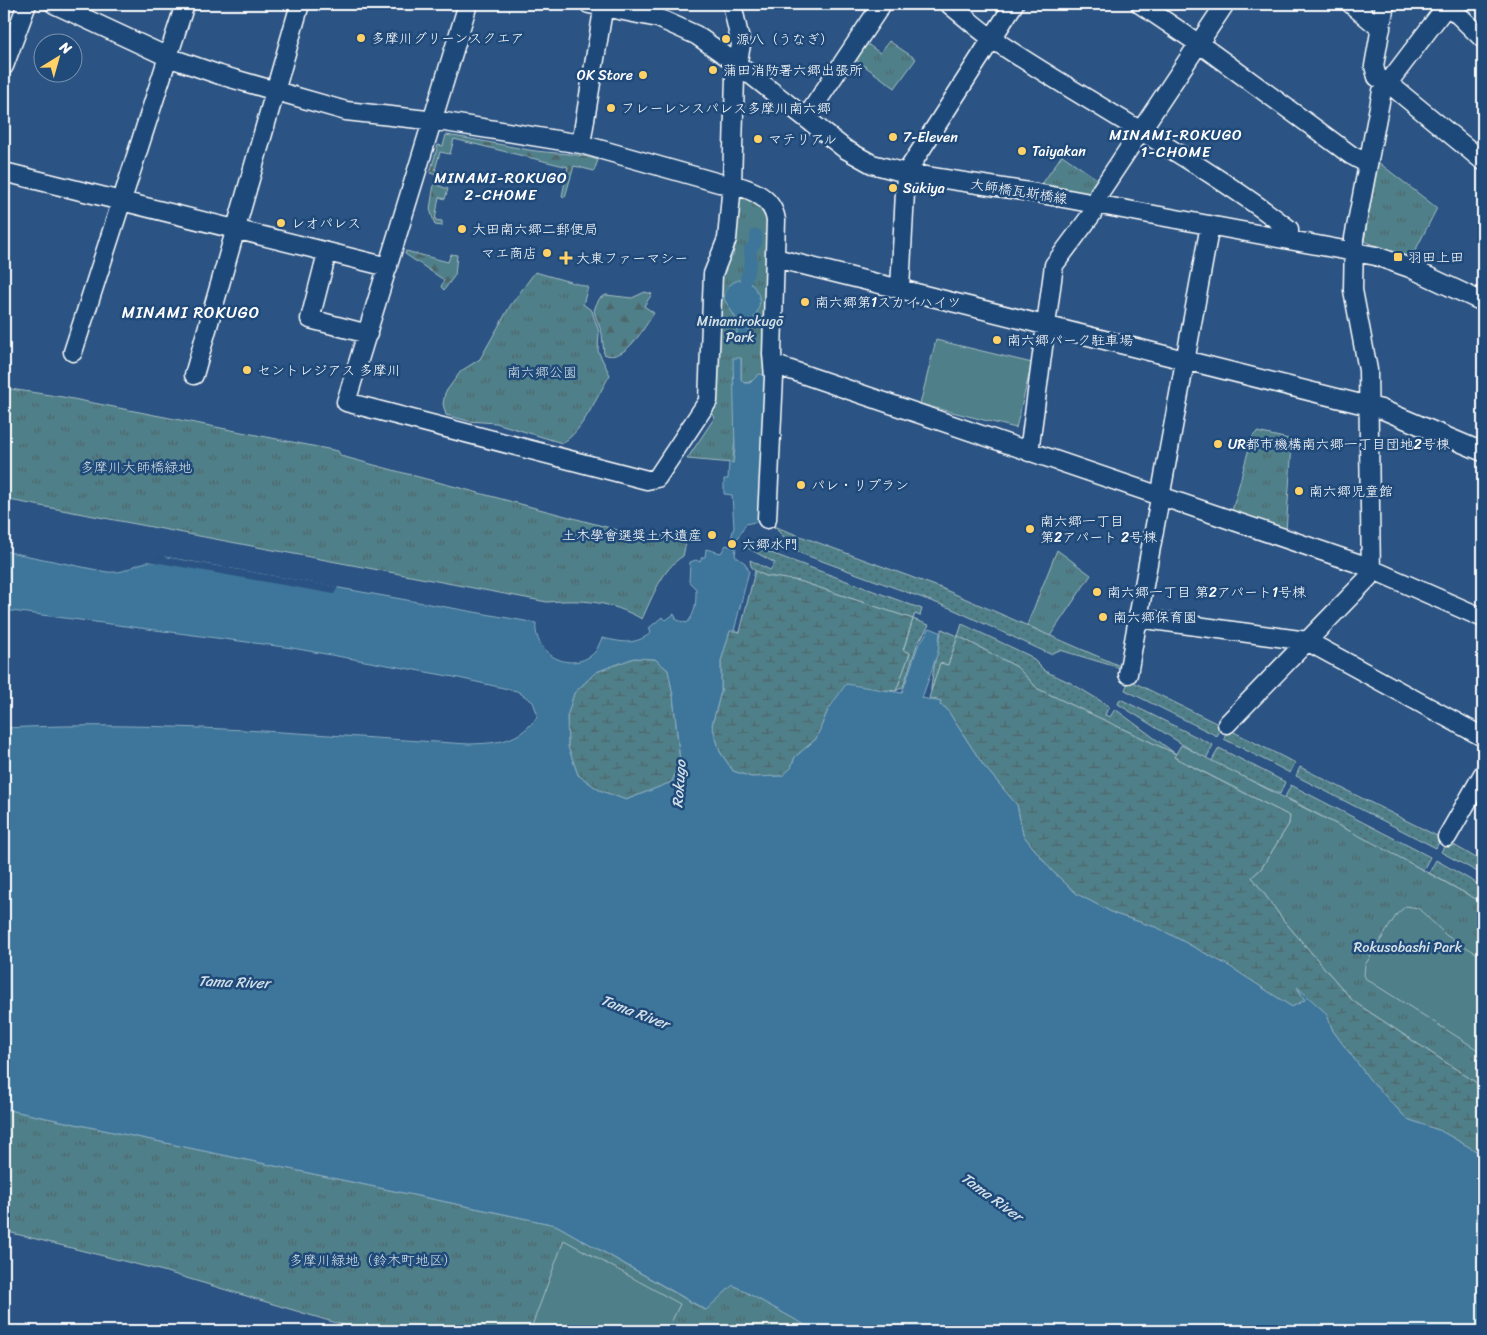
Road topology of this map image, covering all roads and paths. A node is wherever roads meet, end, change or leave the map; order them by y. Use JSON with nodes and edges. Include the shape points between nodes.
{"nodes":[{"id":1,"x":27,"y":4,"type":"edge"},
{"id":2,"x":54,"y":4,"type":"edge"},
{"id":3,"x":185,"y":4,"type":"edge"},
{"id":4,"x":300,"y":4,"type":"edge"},
{"id":5,"x":468,"y":4,"type":"edge"},
{"id":6,"x":732,"y":4,"type":"edge"},
{"id":7,"x":882,"y":4,"type":"edge"},
{"id":8,"x":949,"y":4,"type":"edge"},
{"id":9,"x":1014,"y":4,"type":"edge"},
{"id":10,"x":1140,"y":4,"type":"edge"},
{"id":11,"x":1225,"y":4,"type":"edge"},
{"id":12,"x":1351,"y":4,"type":"edge"},
{"id":13,"x":1384,"y":4,"type":"edge"},
{"id":14,"x":1447,"y":4,"type":"edge"},
{"id":15,"x":598,"y":5,"type":"edge"},
{"id":16,"x":1381,"y":29,"type":"junction"},
{"id":17,"x":992,"y":39,"type":"junction"},
{"id":18,"x":1483,"y":39,"type":"edge"},
{"id":19,"x":1199,"y":44,"type":"junction"},
{"id":20,"x":168,"y":57,"type":"junction"},
{"id":21,"x":736,"y":62,"type":"junction"},
{"id":22,"x":4,"y":66,"type":"edge"},
{"id":23,"x":1388,"y":83,"type":"junction"},
{"id":24,"x":275,"y":90,"type":"junction"},
{"id":25,"x":806,"y":118,"type":"junction"},
{"id":26,"x":433,"y":121,"type":"junction"},
{"id":27,"x":1142,"y":131,"type":"junction"},
{"id":28,"x":581,"y":144,"type":"junction"},
{"id":29,"x":1483,"y":160,"type":"edge"},
{"id":30,"x":1368,"y":164,"type":"junction"},
{"id":31,"x":4,"y":172,"type":"edge"},
{"id":32,"x":906,"y":173,"type":"junction"},
{"id":33,"x":732,"y":184,"type":"junction"},
{"id":34,"x":121,"y":202,"type":"junction"},
{"id":35,"x":1096,"y":204,"type":"junction"},
{"id":36,"x":1210,"y":225,"type":"junction"},
{"id":37,"x":234,"y":230,"type":"junction"},
{"id":38,"x":1289,"y":239,"type":"junction"},
{"id":39,"x":1353,"y":251,"type":"junction"},
{"id":40,"x":327,"y":252,"type":"junction"},
{"id":41,"x":775,"y":258,"type":"junction"},
{"id":42,"x":388,"y":267,"type":"junction"},
{"id":43,"x":900,"y":289,"type":"junction"},
{"id":44,"x":1483,"y":302,"type":"edge"},
{"id":45,"x":1046,"y":325,"type":"junction"},
{"id":46,"x":368,"y":334,"type":"junction"},
{"id":47,"x":73,"y":352,"type":"dead end"},
{"id":48,"x":1185,"y":362,"type":"junction"},
{"id":49,"x":773,"y":364,"type":"junction"},
{"id":50,"x":194,"y":375,"type":"dead end"},
{"id":51,"x":1368,"y":406,"type":"junction"},
{"id":52,"x":1028,"y":452,"type":"junction"},
{"id":53,"x":1483,"y":452,"type":"edge"},
{"id":54,"x":1160,"y":495,"type":"junction"},
{"id":55,"x":767,"y":519,"type":"dead end"},
{"id":56,"x":1371,"y":568,"type":"junction"},
{"id":57,"x":1138,"y":618,"type":"junction"},
{"id":58,"x":1483,"y":618,"type":"edge"},
{"id":59,"x":1307,"y":641,"type":"junction"},
{"id":60,"x":1128,"y":674,"type":"dead end"},
{"id":61,"x":1227,"y":724,"type":"dead end"},
{"id":62,"x":1483,"y":737,"type":"edge"},
{"id":63,"x":1483,"y":774,"type":"edge"},
{"id":64,"x":1447,"y":837,"type":"dead end"}],
"edges":[{"from":1,"to":22,"type":"street"},
{"from":2,"to":20,"type":"street"},
{"from":3,"to":20,"type":"street"},
{"from":4,"to":24,"type":"street"},
{"from":5,"to":26,"type":"street"},
{"from":6,"to":21,"type":"street","via":[[741,45]]},
{"from":7,"to":25,"type":"street"},
{"from":8,"to":17,"type":"street"},
{"from":9,"to":17,"type":"street"},
{"from":10,"to":19,"type":"street"},
{"from":11,"to":19,"type":"street"},
{"from":12,"to":16,"type":"street"},
{"from":13,"to":16,"type":"street"},
{"from":14,"to":18,"type":"street"},
{"from":14,"to":23,"type":"street"},
{"from":15,"to":21,"type":"street","name":"大師橋瓦斯橋線","via":[[669,22],[711,44]]},
{"from":15,"to":28,"type":"street"},
{"from":16,"to":23,"type":"street","via":[[1375,73],[1377,78]]},
{"from":17,"to":27,"type":"street"},
{"from":17,"to":32,"type":"street"},
{"from":19,"to":27,"type":"street"},
{"from":19,"to":30,"type":"street","via":[[1350,155]]},
{"from":20,"to":24,"type":"street"},
{"from":20,"to":34,"type":"street"},
{"from":21,"to":25,"type":"street","name":"大師橋瓦斯橋線"},
{"from":21,"to":33,"type":"street"},
{"from":23,"to":29,"type":"street"},
{"from":23,"to":30,"type":"street","via":[[1382,90]]},
{"from":24,"to":26,"type":"street","via":[[346,111]]},
{"from":24,"to":37,"type":"street"},
{"from":25,"to":32,"type":"street","name":"大師橋瓦斯橋線","via":[[845,149],[872,164]]},
{"from":26,"to":28,"type":"street"},
{"from":26,"to":42,"type":"street"},
{"from":27,"to":35,"type":"street","via":[[1100,192]]},
{"from":27,"to":38,"type":"street","via":[[1267,212],[1289,229]]},
{"from":28,"to":33,"type":"street"},
{"from":30,"to":39,"type":"street"},
{"from":31,"to":34,"type":"street"},
{"from":32,"to":35,"type":"street","name":"大師橋瓦斯橋線"},
{"from":32,"to":43,"type":"street"},
{"from":33,"to":41,"type":"street","via":[[760,194],[773,206]]},
{"from":33,"to":46,"type":"street","via":[[728,238],[713,274],[708,401],[657,478],[647,480],[346,402]]},
{"from":34,"to":37,"type":"street"},
{"from":34,"to":47,"type":"street"},
{"from":35,"to":36,"type":"street","name":"大師橋瓦斯橋線"},
{"from":35,"to":45,"type":"street","via":[[1054,265]]},
{"from":36,"to":38,"type":"street","name":"大師橋瓦斯橋線"},
{"from":36,"to":48,"type":"street"},
{"from":37,"to":40,"type":"street"},
{"from":37,"to":50,"type":"street"},
{"from":38,"to":39,"type":"street","name":"大師橋瓦斯橋線"},
{"from":39,"to":44,"type":"street","name":"大師橋瓦斯橋線","via":[[1396,262]]},
{"from":39,"to":51,"type":"street","via":[[1353,290],[1368,370]]},
{"from":40,"to":42,"type":"street"},
{"from":40,"to":46,"type":"street","via":[[310,319]]},
{"from":41,"to":43,"type":"street"},
{"from":41,"to":49,"type":"street"},
{"from":42,"to":46,"type":"street"},
{"from":43,"to":45,"type":"street"},
{"from":45,"to":48,"type":"street"},
{"from":45,"to":52,"type":"street"},
{"from":48,"to":51,"type":"street"},
{"from":48,"to":54,"type":"street"},
{"from":49,"to":52,"type":"street"},
{"from":49,"to":55,"type":"street"},
{"from":51,"to":53,"type":"street"},
{"from":51,"to":56,"type":"street"},
{"from":52,"to":54,"type":"street"},
{"from":54,"to":56,"type":"street"},
{"from":54,"to":57,"type":"street"},
{"from":56,"to":58,"type":"street"},
{"from":56,"to":59,"type":"street","via":[[1371,576]]},
{"from":57,"to":59,"type":"street"},
{"from":57,"to":60,"type":"street"},
{"from":59,"to":61,"type":"street"},
{"from":59,"to":62,"type":"street"},
{"from":63,"to":64,"type":"street"}]}
